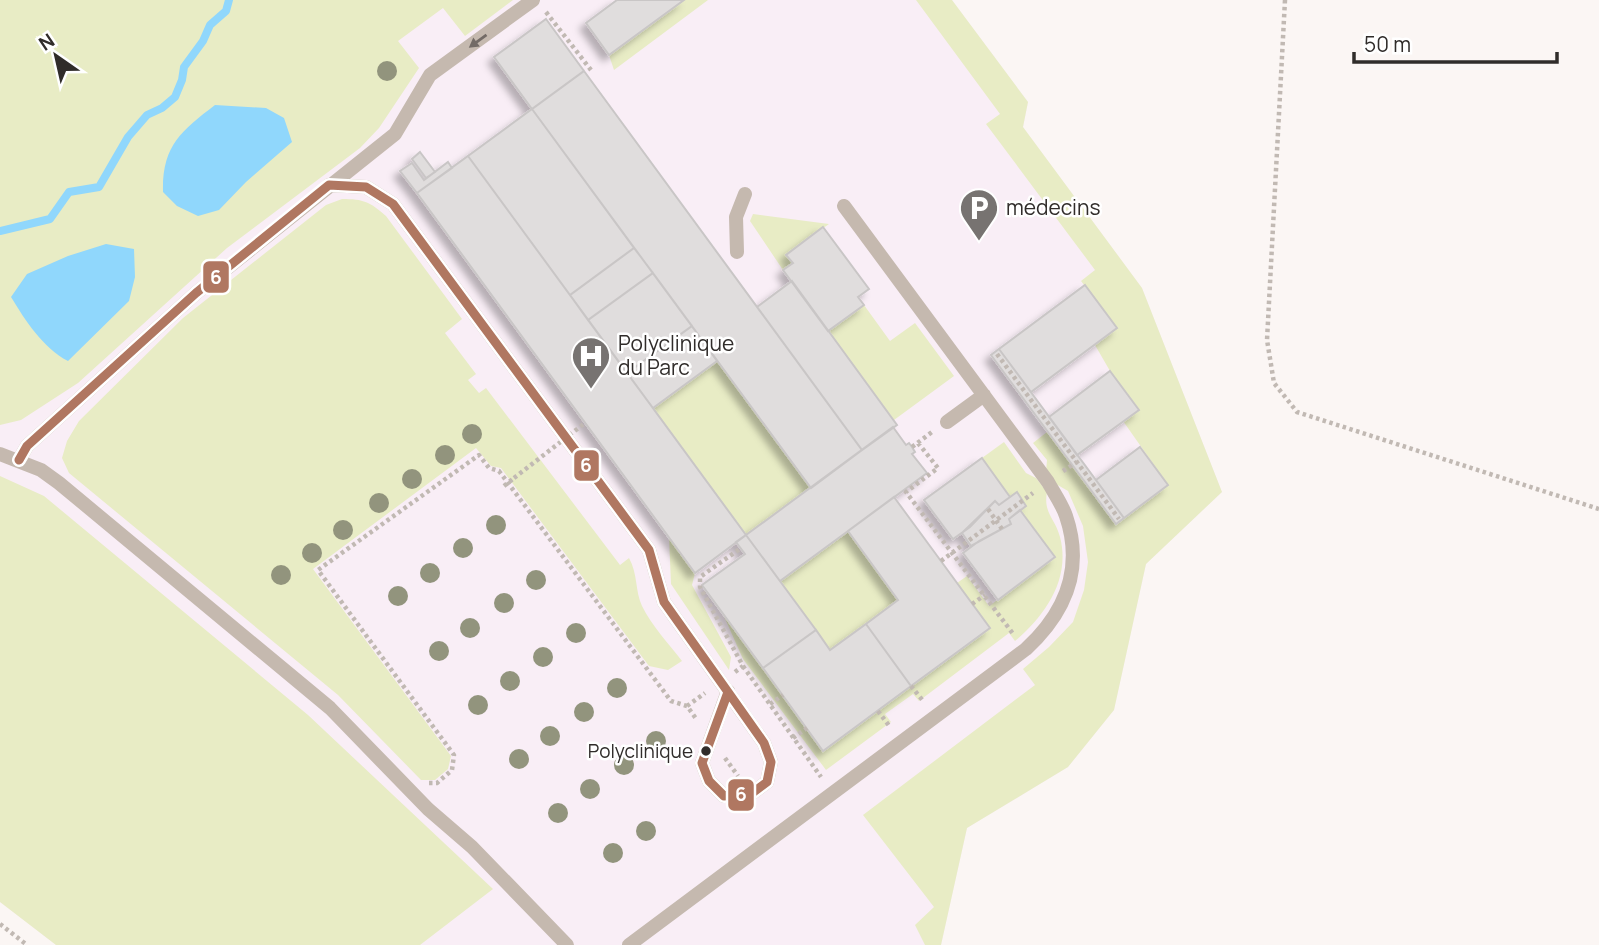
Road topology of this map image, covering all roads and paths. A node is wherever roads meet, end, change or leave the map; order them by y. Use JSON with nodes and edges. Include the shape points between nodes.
{"nodes":[{"id":1,"x":533,"y":0,"type":"edge"},
{"id":2,"x":1285,"y":0,"type":"edge"},
{"id":3,"x":545,"y":10,"type":"dead end"},
{"id":4,"x":591,"y":71,"type":"dead end"},
{"id":5,"x":329,"y":185,"type":"junction"},
{"id":6,"x":745,"y":194,"type":"dead end"},
{"id":7,"x":844,"y":206,"type":"dead end"},
{"id":8,"x":737,"y":252,"type":"dead end"},
{"id":9,"x":996,"y":354,"type":"dead end"},
{"id":10,"x":984,"y":395,"type":"junction"},
{"id":11,"x":947,"y":422,"type":"dead end"},
{"id":12,"x":585,"y":423,"type":"dead end"},
{"id":13,"x":918,"y":443,"type":"dead end"},
{"id":14,"x":0,"y":454,"type":"edge"},
{"id":15,"x":19,"y":460,"type":"junction"},
{"id":16,"x":1077,"y":462,"type":"junction"},
{"id":17,"x":1048,"y":482,"type":"junction"},
{"id":18,"x":506,"y":484,"type":"junction"},
{"id":19,"x":988,"y":509,"type":"dead end"},
{"id":20,"x":1599,"y":509,"type":"edge"},
{"id":21,"x":1119,"y":519,"type":"dead end"},
{"id":22,"x":996,"y":520,"type":"junction"},
{"id":23,"x":1002,"y":529,"type":"dead end"},
{"id":24,"x":741,"y":548,"type":"dead end"},
{"id":25,"x":952,"y":553,"type":"junction"},
{"id":26,"x":941,"y":561,"type":"dead end"},
{"id":27,"x":985,"y":596,"type":"junction"},
{"id":28,"x":972,"y":604,"type":"dead end"},
{"id":29,"x":1026,"y":649,"type":"junction"},
{"id":30,"x":743,"y":666,"type":"junction"},
{"id":31,"x":725,"y":686,"type":"junction"},
{"id":32,"x":783,"y":695,"type":"dead end"},
{"id":33,"x":770,"y":704,"type":"junction"},
{"id":34,"x":687,"y":706,"type":"junction"},
{"id":35,"x":807,"y":728,"type":"dead end"},
{"id":36,"x":710,"y":738,"type":"junction"},
{"id":37,"x":793,"y":738,"type":"junction"},
{"id":38,"x":410,"y":790,"type":"junction"},
{"id":39,"x":751,"y":794,"type":"junction"},
{"id":40,"x":833,"y":794,"type":"junction"},
{"id":41,"x":0,"y":924,"type":"edge"},
{"id":42,"x":27,"y":945,"type":"edge"},
{"id":43,"x":567,"y":945,"type":"edge"},
{"id":44,"x":629,"y":945,"type":"edge"}],
"edges":[{"from":1,"to":5,"type":"lane","one_way":true,"via":[[430,75],[395,134]]},
{"from":2,"to":20,"type":"path","via":[[1268,340],[1274,383],[1297,412]]},
{"from":3,"to":4,"type":"path"},
{"from":5,"to":15,"type":"lane","via":[[196,293],[27,446]]},
{"from":5,"to":31,"type":"lane","via":[[366,187],[393,204],[649,550],[664,602]]},
{"from":6,"to":8,"type":"lane","via":[[736,217]]},
{"from":7,"to":10,"type":"lane"},
{"from":9,"to":16,"type":"path"},
{"from":10,"to":11,"type":"lane"},
{"from":10,"to":17,"type":"lane"},
{"from":12,"to":18,"type":"path","bridge":true},
{"from":13,"to":25,"type":"path","via":[[937,468],[906,492]]},
{"from":14,"to":15,"type":"lane"},
{"from":15,"to":38,"type":"lane","via":[[59,483],[330,708]]},
{"from":16,"to":17,"type":"path"},
{"from":16,"to":21,"type":"path"},
{"from":17,"to":22,"type":"path"},
{"from":17,"to":29,"type":"lane","via":[[1073,541],[1071,583],[1058,614]]},
{"from":18,"to":34,"type":"path","via":[[671,701]]},
{"from":18,"to":38,"type":"path","via":[[499,471],[489,468],[479,455],[318,570],[454,755],[452,770],[437,783]]},
{"from":19,"to":22,"type":"path"},
{"from":22,"to":23,"type":"path"},
{"from":22,"to":25,"type":"path"},
{"from":24,"to":30,"type":"path","via":[[700,577],[700,587]]},
{"from":25,"to":26,"type":"path"},
{"from":25,"to":27,"type":"path"},
{"from":27,"to":28,"type":"path"},
{"from":27,"to":29,"type":"path"},
{"from":29,"to":40,"type":"lane"},
{"from":30,"to":31,"type":"path"},
{"from":30,"to":33,"type":"path"},
{"from":31,"to":34,"type":"path"},
{"from":31,"to":36,"type":"lane"},
{"from":31,"to":39,"type":"lane","via":[[764,743],[771,762],[767,782]]},
{"from":32,"to":33,"type":"path"},
{"from":33,"to":37,"type":"path"},
{"from":34,"to":36,"type":"path"},
{"from":35,"to":37,"type":"path"},
{"from":36,"to":39,"type":"path"},
{"from":36,"to":39,"type":"lane","via":[[702,763],[709,781],[724,796]]},
{"from":37,"to":40,"type":"path"},
{"from":38,"to":43,"type":"lane"},
{"from":40,"to":44,"type":"lane"},
{"from":41,"to":42,"type":"path"}]}
